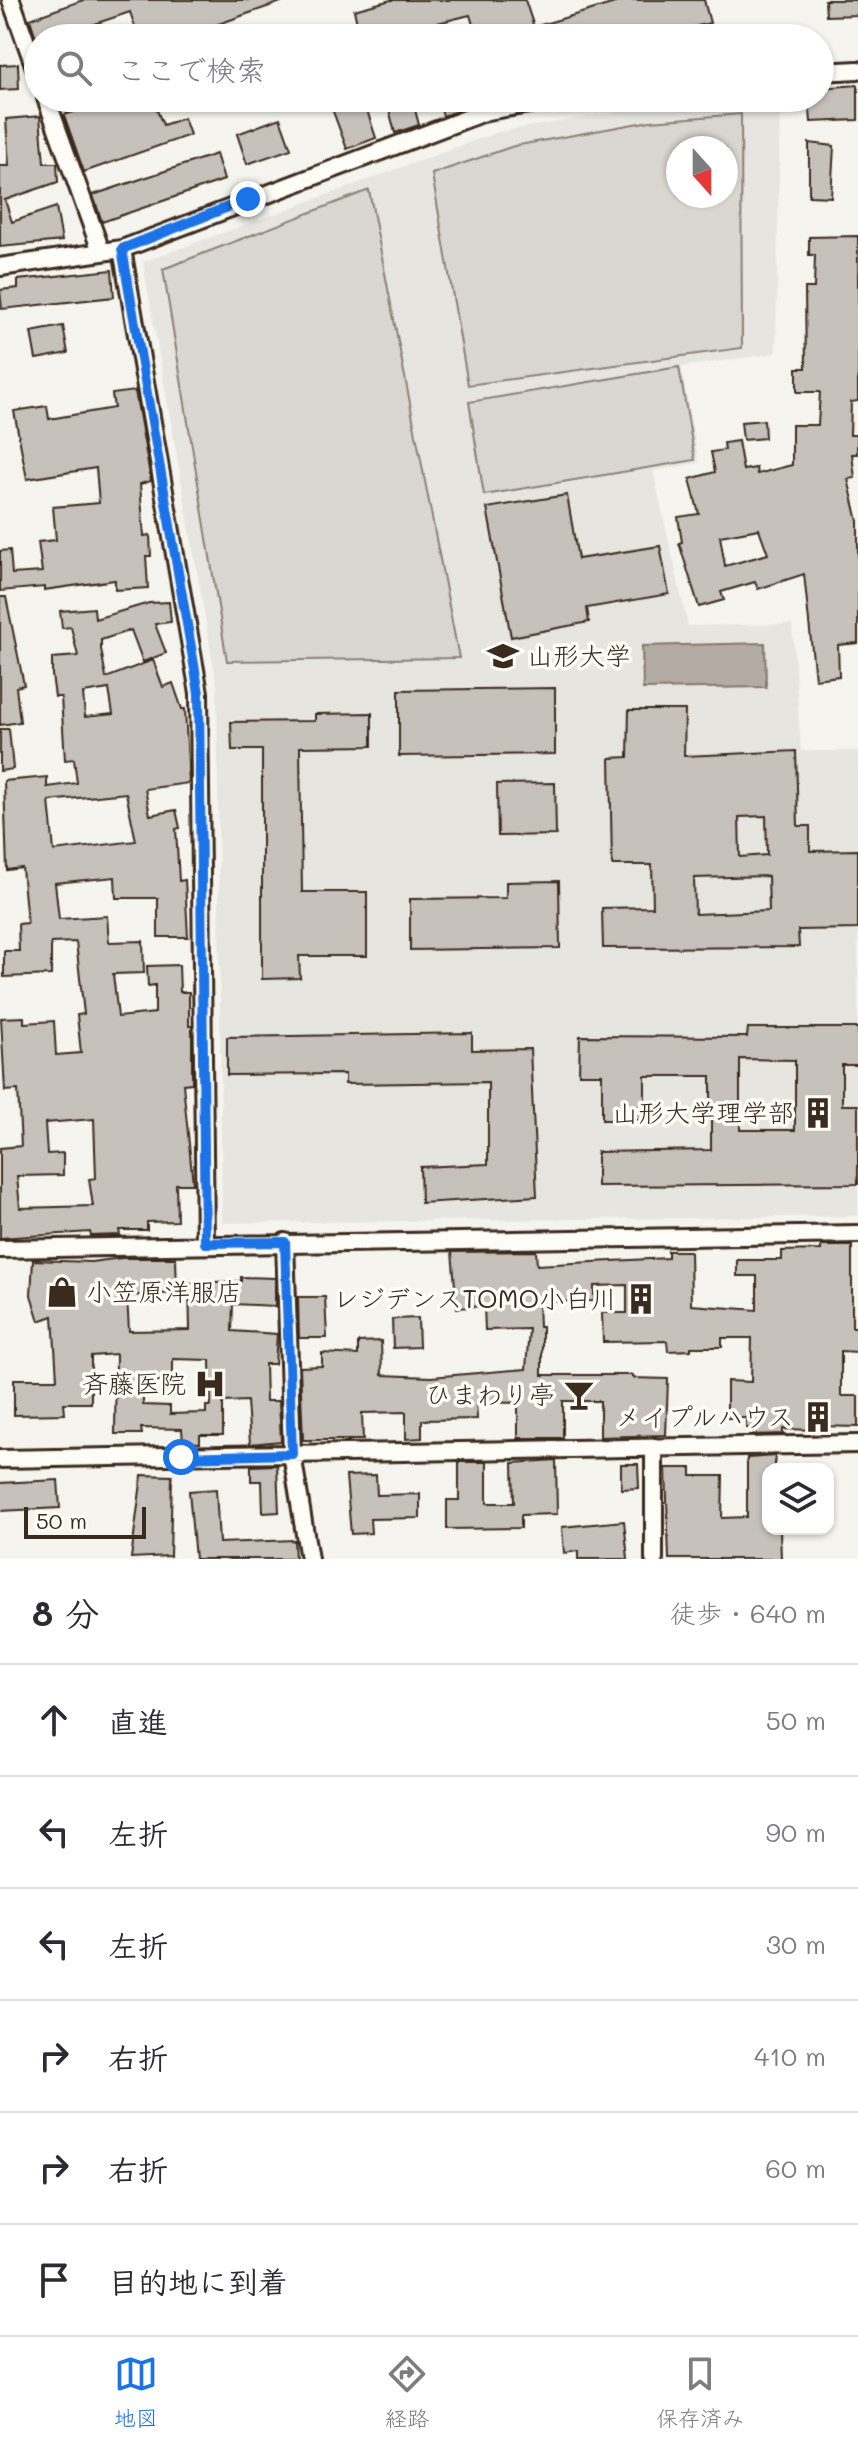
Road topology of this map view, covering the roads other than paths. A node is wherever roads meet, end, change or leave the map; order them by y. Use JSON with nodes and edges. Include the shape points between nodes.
{"nodes":[{"id":1,"x":11,"y":0,"type":"edge"},
{"id":2,"x":24,"y":37,"type":"edge"},
{"id":3,"x":858,"y":70,"type":"edge"},
{"id":4,"x":834,"y":71,"type":"edge"},
{"id":5,"x":51,"y":112,"type":"edge"},
{"id":6,"x":484,"y":112,"type":"edge"},
{"id":7,"x":122,"y":249,"type":"junction"},
{"id":8,"x":101,"y":251,"type":"junction"},
{"id":9,"x":0,"y":267,"type":"edge"},
{"id":10,"x":858,"y":1234,"type":"edge"},
{"id":11,"x":285,"y":1242,"type":"junction"},
{"id":12,"x":205,"y":1243,"type":"junction"},
{"id":13,"x":0,"y":1249,"type":"edge"},
{"id":14,"x":858,"y":1444,"type":"edge"},
{"id":15,"x":654,"y":1447,"type":"junction"},
{"id":16,"x":292,"y":1454,"type":"junction"},
{"id":17,"x":0,"y":1459,"type":"edge"},
{"id":18,"x":309,"y":1559,"type":"edge"},
{"id":19,"x":654,"y":1559,"type":"edge"}],
"edges":[{"from":1,"to":2,"type":"street"},
{"from":3,"to":4,"type":"street"},
{"from":5,"to":8,"type":"street"},
{"from":6,"to":7,"type":"street"},
{"from":7,"to":8,"type":"street"},
{"from":7,"to":12,"type":"street","via":[[199,693]]},
{"from":8,"to":9,"type":"street"},
{"from":10,"to":11,"type":"street"},
{"from":11,"to":12,"type":"street"},
{"from":11,"to":16,"type":"street"},
{"from":12,"to":13,"type":"street"},
{"from":14,"to":15,"type":"street"},
{"from":15,"to":16,"type":"street"},
{"from":15,"to":19,"type":"street"},
{"from":16,"to":17,"type":"street"},
{"from":16,"to":18,"type":"street"}]}
